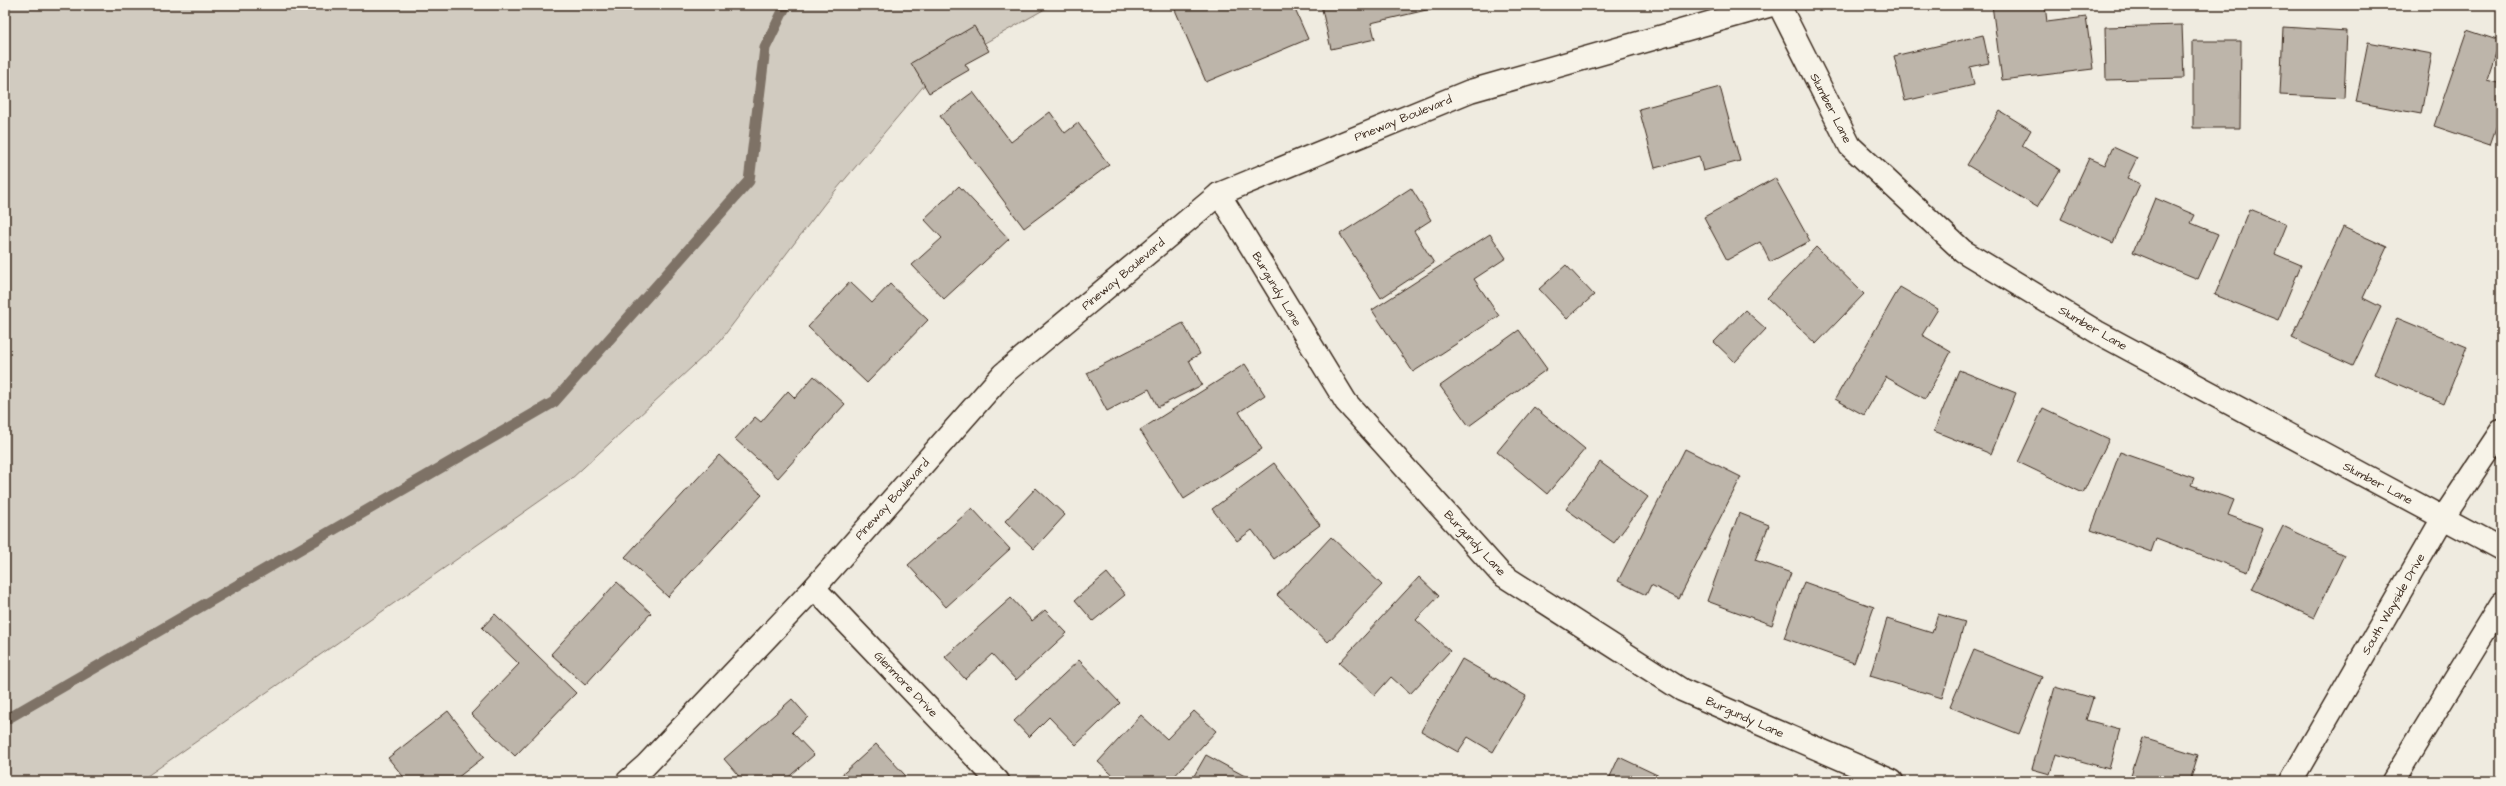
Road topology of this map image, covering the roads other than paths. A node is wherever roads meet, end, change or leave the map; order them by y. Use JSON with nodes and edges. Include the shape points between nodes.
{"nodes":[{"id":1,"x":1772,"y":5,"type":"edge"},
{"id":2,"x":1779,"y":5,"type":"edge"},
{"id":3,"x":1219,"y":194,"type":"junction"},
{"id":4,"x":2501,"y":431,"type":"edge"},
{"id":5,"x":2443,"y":518,"type":"junction"},
{"id":6,"x":2501,"y":549,"type":"edge"},
{"id":7,"x":814,"y":588,"type":"junction"},
{"id":8,"x":2501,"y":604,"type":"edge"},
{"id":9,"x":628,"y":781,"type":"edge"},
{"id":10,"x":998,"y":781,"type":"edge"},
{"id":11,"x":1892,"y":781,"type":"edge"},
{"id":12,"x":2291,"y":781,"type":"edge"},
{"id":13,"x":2393,"y":781,"type":"edge"}],
"edges":[{"from":1,"to":3,"type":"street","name":"Pineway Boulevard","via":[[1470,91]]},
{"from":2,"to":5,"type":"street","name":"Slumber Lane","via":[[1850,146],[1963,252],[2097,332]]},
{"from":3,"to":7,"type":"street","name":"Pineway Boulevard","via":[[1003,374]]},
{"from":3,"to":11,"type":"street","name":"Burgundy Lane","via":[[1346,402],[1501,574],[1682,690]]},
{"from":4,"to":5,"type":"street","name":"South Wayside Drive"},
{"from":5,"to":6,"type":"street","name":"Slumber Lane"},
{"from":5,"to":12,"type":"street","name":"South Wayside Drive"},
{"from":7,"to":9,"type":"street","name":"Pineway Boulevard"},
{"from":7,"to":10,"type":"street","name":"Glenmore Drive"},
{"from":8,"to":13,"type":"street"}]}
